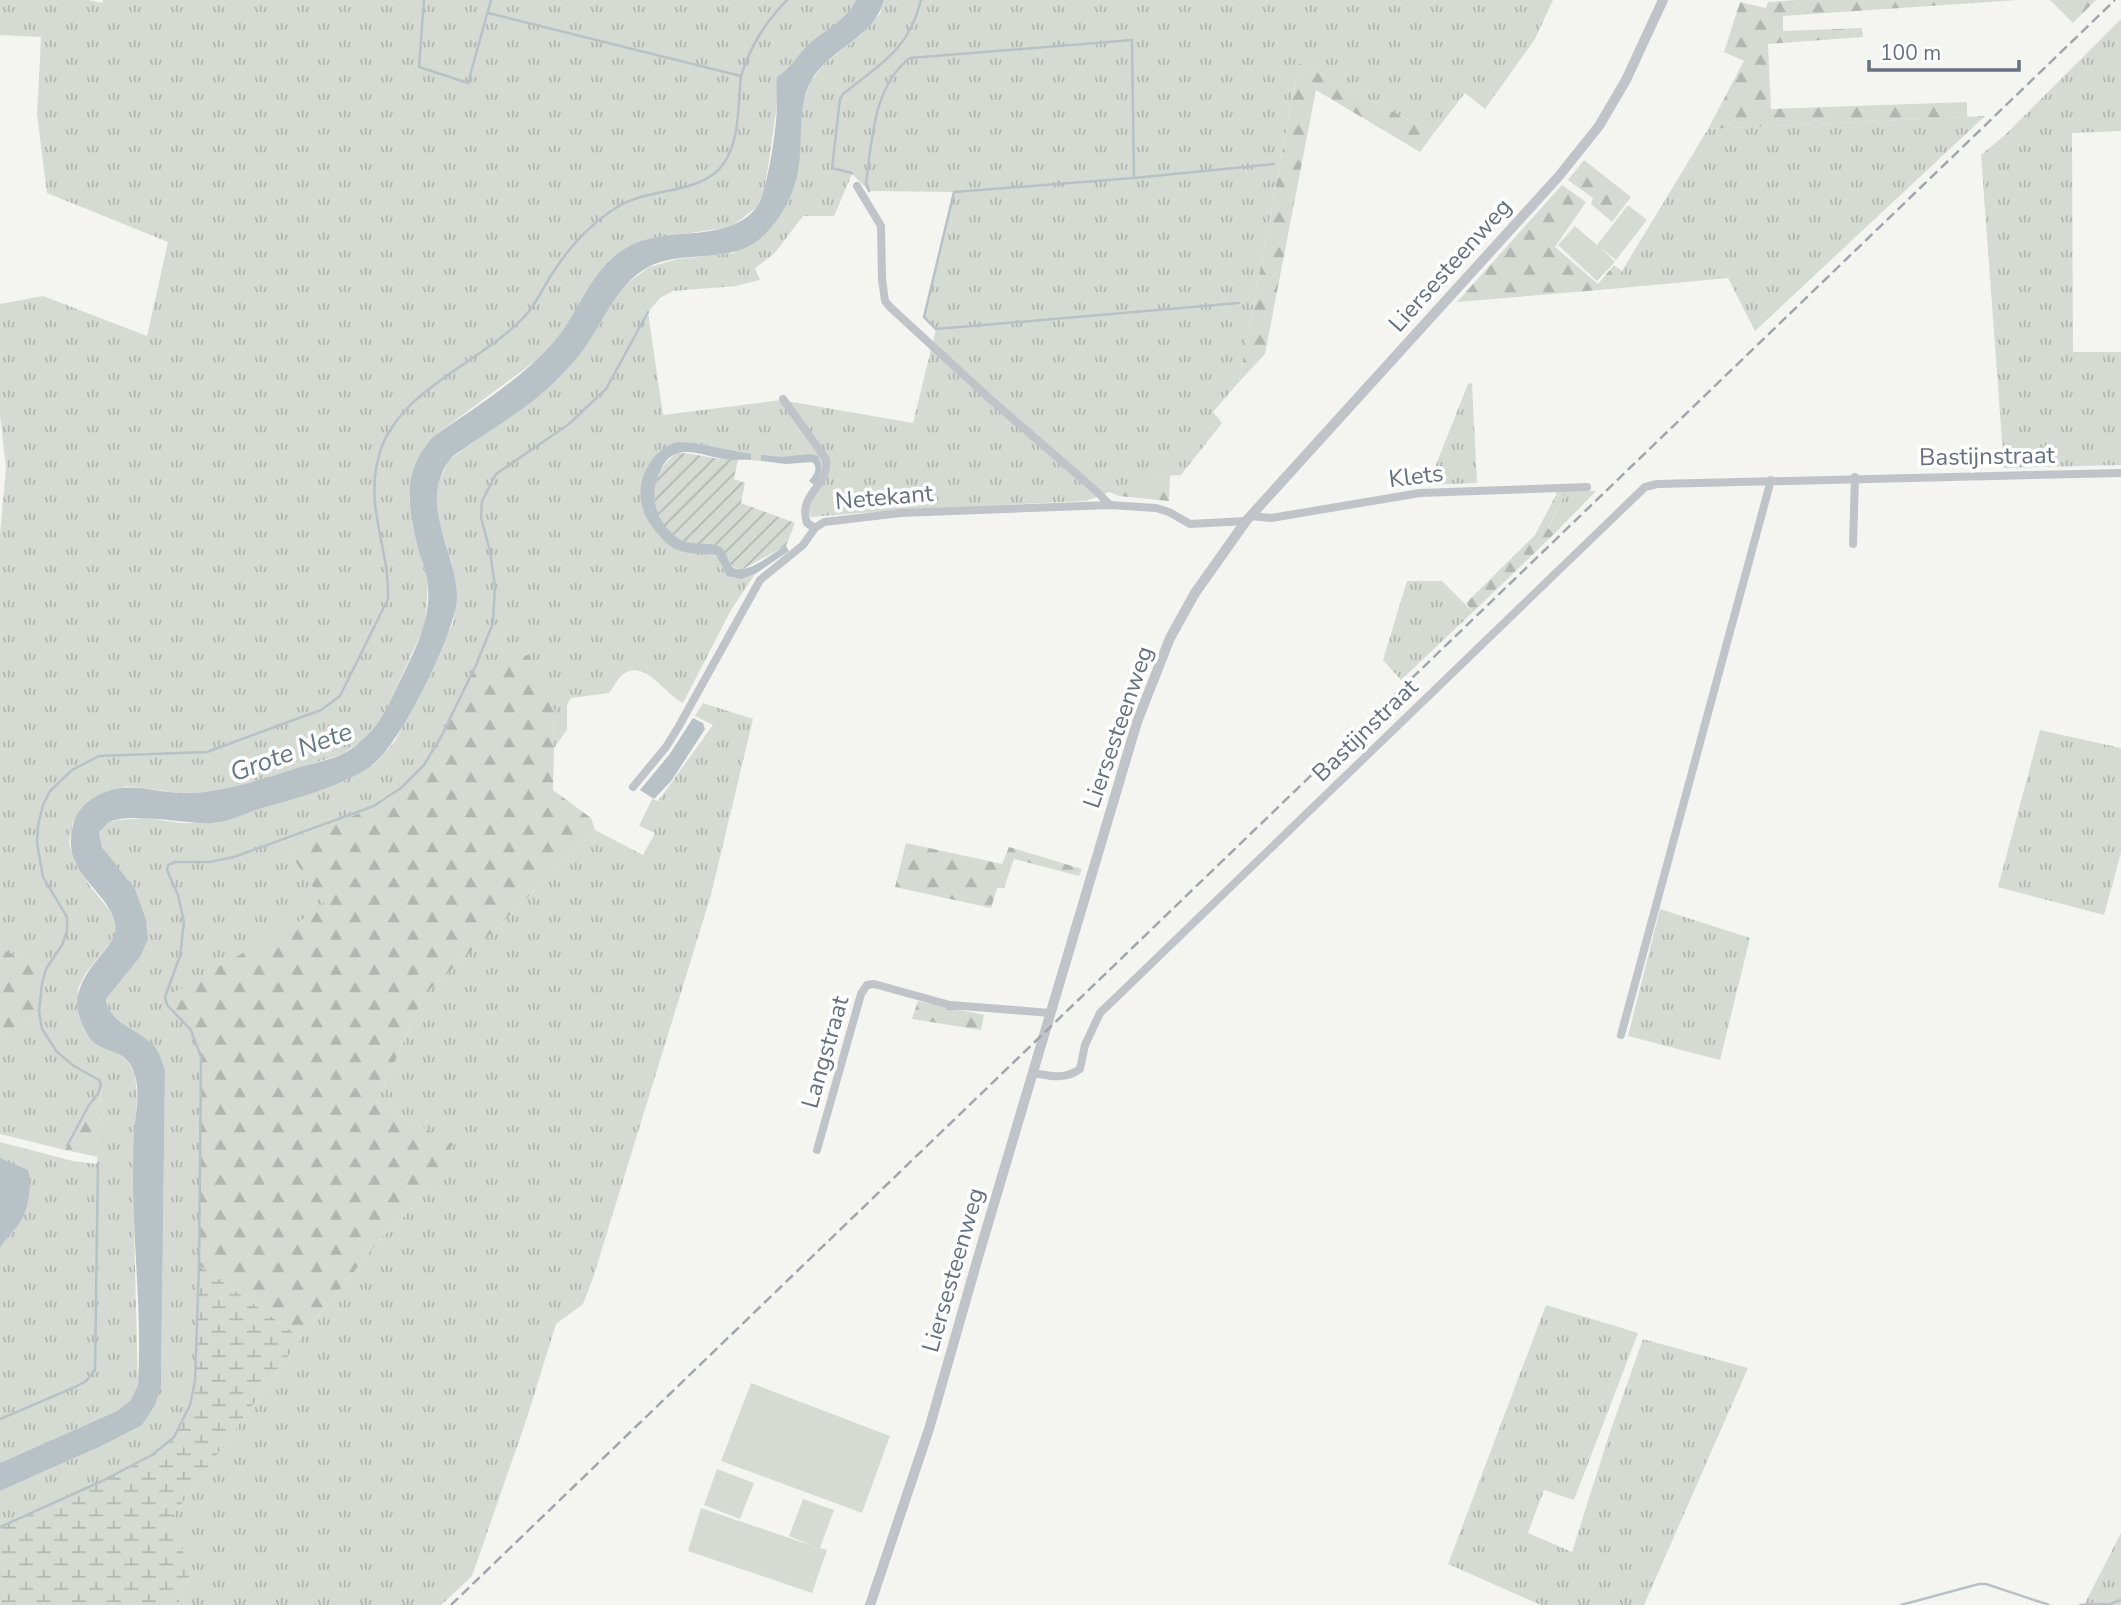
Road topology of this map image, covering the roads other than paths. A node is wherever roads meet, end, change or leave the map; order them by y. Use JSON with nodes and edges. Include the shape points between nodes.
{"nodes":[{"id":1,"x":1663,"y":0,"type":"edge"},
{"id":2,"x":857,"y":186,"type":"dead end"},
{"id":3,"x":783,"y":399,"type":"dead end"},
{"id":4,"x":2121,"y":473,"type":"edge"},
{"id":5,"x":1855,"y":478,"type":"junction"},
{"id":6,"x":1771,"y":480,"type":"junction"},
{"id":7,"x":1587,"y":487,"type":"dead end"},
{"id":8,"x":1110,"y":505,"type":"junction"},
{"id":9,"x":1249,"y":519,"type":"junction"},
{"id":10,"x":815,"y":528,"type":"junction"},
{"id":11,"x":1853,"y":544,"type":"dead end"},
{"id":12,"x":633,"y":787,"type":"dead end"},
{"id":13,"x":1051,"y":1013,"type":"junction"},
{"id":14,"x":1621,"y":1035,"type":"dead end"},
{"id":15,"x":1033,"y":1073,"type":"junction"},
{"id":16,"x":817,"y":1150,"type":"dead end"},
{"id":17,"x":870,"y":1605,"type":"edge"}],
"edges":[{"from":1,"to":9,"type":"street","name":"Liersesteenweg","via":[[1599,126]]},
{"from":2,"to":8,"type":"street","via":[[881,226],[885,301]]},
{"from":3,"to":10,"type":"street","via":[[825,459],[827,470],[810,495],[804,515]]},
{"from":4,"to":5,"type":"street","name":"Bastijnstraat"},
{"from":5,"to":6,"type":"street","name":"Bastijnstraat"},
{"from":5,"to":11,"type":"street"},
{"from":6,"to":14,"type":"street"},
{"from":6,"to":15,"type":"street","name":"Bastijnstraat","via":[[1645,487],[1100,1013],[1080,1069],[1070,1076]]},
{"from":7,"to":9,"type":"street","name":"Klets","via":[[1420,493]]},
{"from":8,"to":9,"type":"street","name":"Netekant","via":[[1156,508],[1190,524]]},
{"from":8,"to":10,"type":"street","name":"Netekant","via":[[901,513],[824,522]]},
{"from":9,"to":13,"type":"street","name":"Liersesteenweg","via":[[1195,593],[1158,665]]},
{"from":10,"to":12,"type":"street","name":"Netekant","via":[[803,545],[760,580],[679,726]]},
{"from":13,"to":15,"type":"street","name":"Liersesteenweg"},
{"from":13,"to":16,"type":"street","name":"Langstraat","via":[[950,1005],[867,985]]},
{"from":15,"to":17,"type":"street","name":"Liersesteenweg","via":[[929,1429]]}]}
